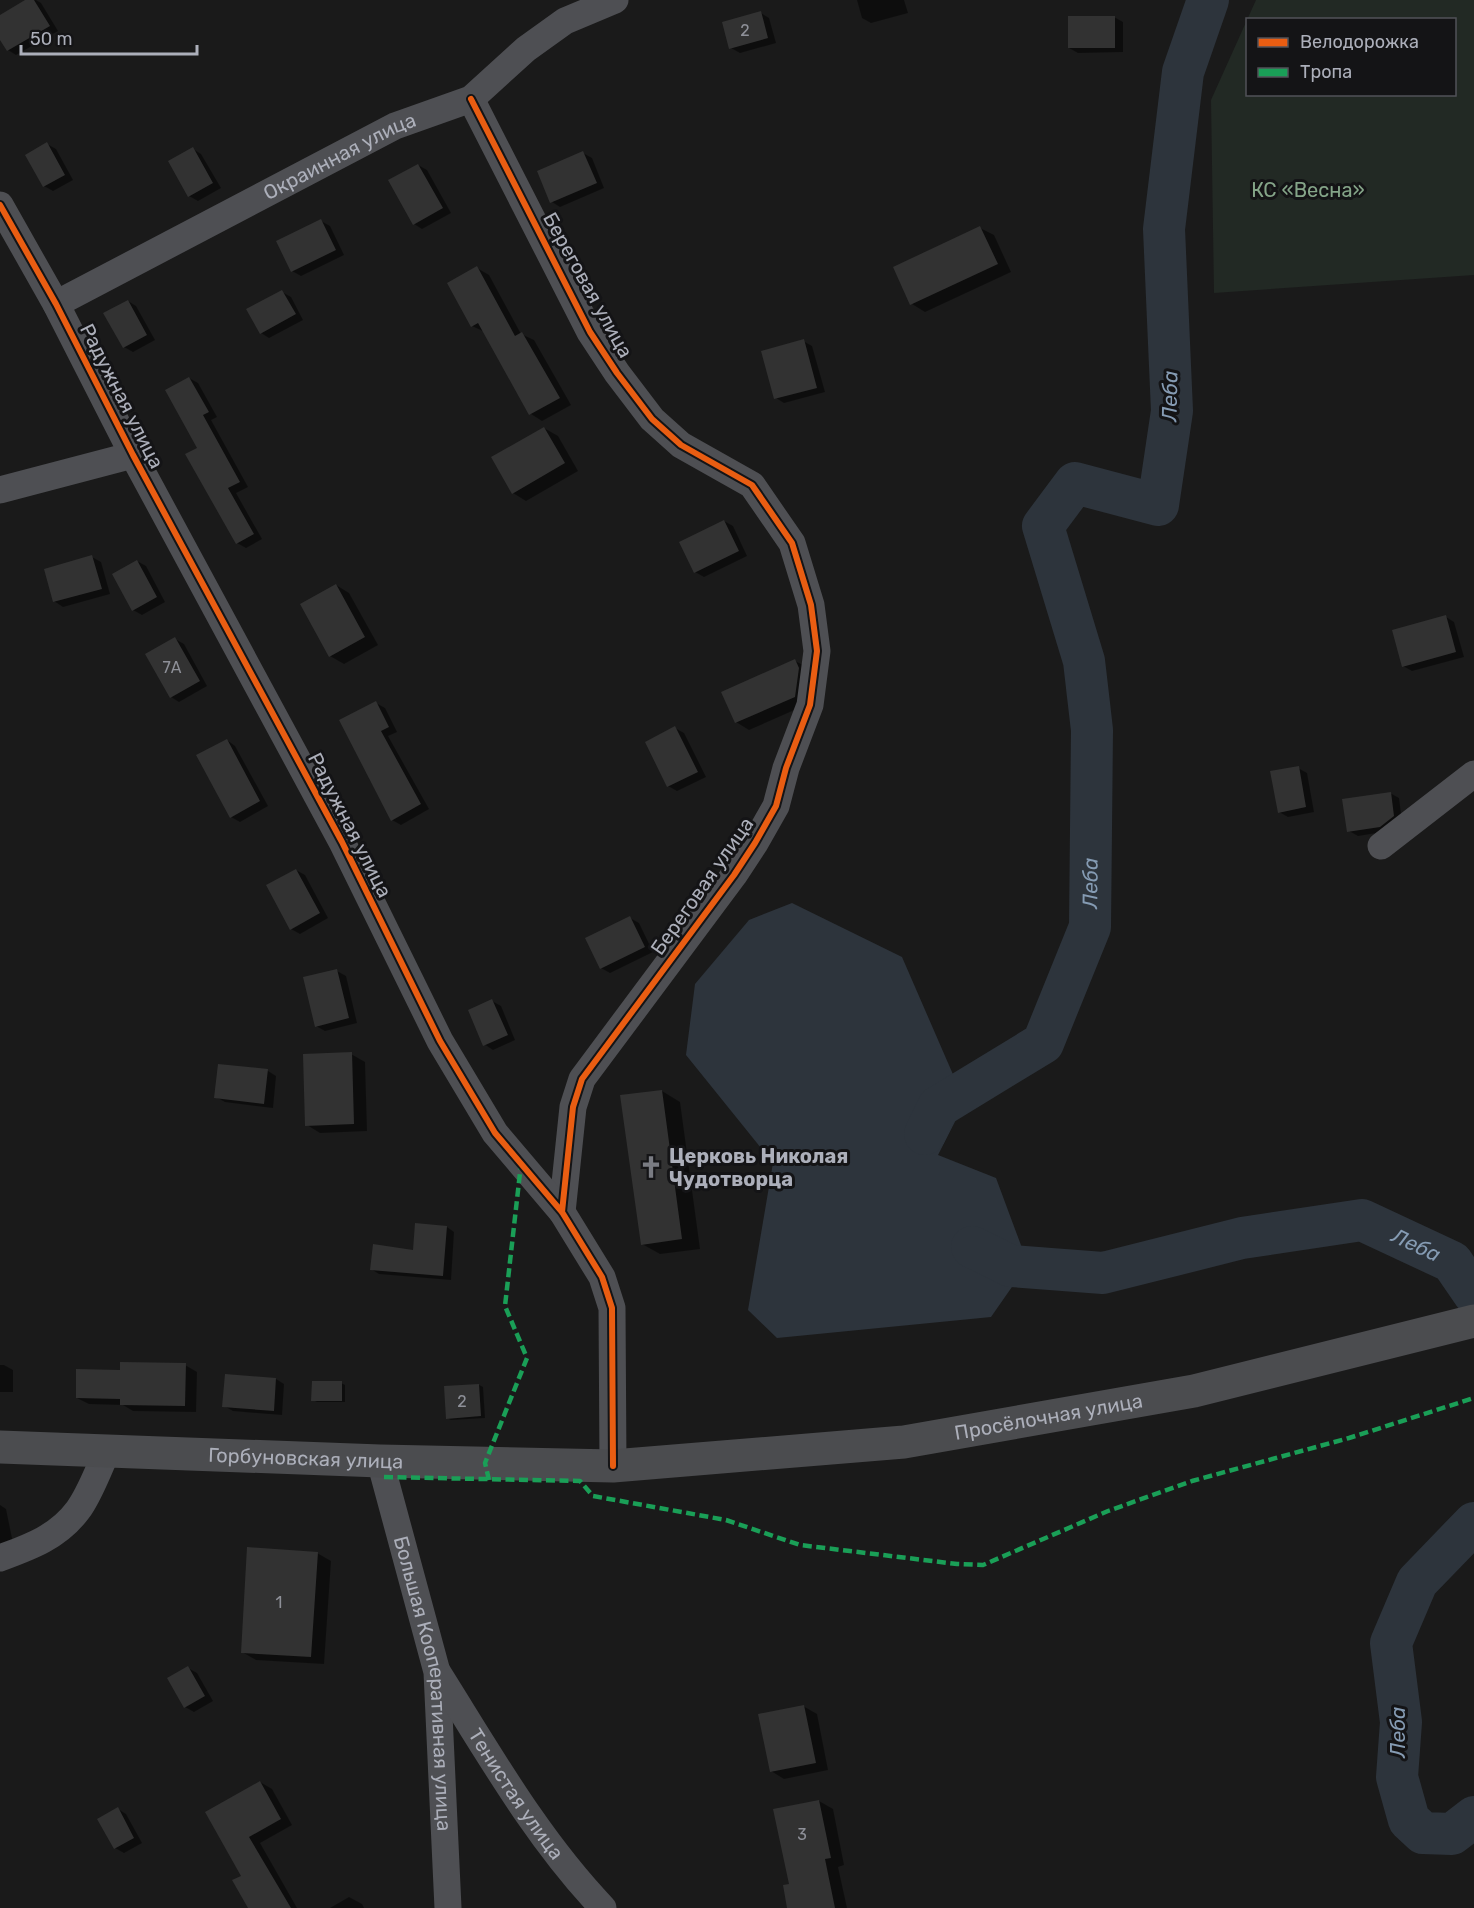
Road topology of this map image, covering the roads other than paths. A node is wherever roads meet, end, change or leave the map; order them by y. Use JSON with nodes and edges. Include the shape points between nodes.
{"nodes":[{"id":1,"x":615,"y":0,"type":"edge"},
{"id":2,"x":471,"y":99,"type":"junction"},
{"id":3,"x":0,"y":205,"type":"edge"},
{"id":4,"x":56,"y":304,"type":"junction"},
{"id":5,"x":133,"y":455,"type":"junction"},
{"id":6,"x":0,"y":490,"type":"edge"},
{"id":7,"x":1474,"y":774,"type":"edge"},
{"id":8,"x":1381,"y":846,"type":"dead end"},
{"id":9,"x":562,"y":1212,"type":"junction"},
{"id":10,"x":1464,"y":1323,"type":"edge"},
{"id":11,"x":0,"y":1447,"type":"edge"},
{"id":12,"x":107,"y":1452,"type":"junction"},
{"id":13,"x":380,"y":1461,"type":"junction"},
{"id":14,"x":613,"y":1466,"type":"junction"},
{"id":15,"x":0,"y":1558,"type":"edge"},
{"id":16,"x":437,"y":1672,"type":"junction"},
{"id":17,"x":448,"y":1908,"type":"edge"},
{"id":18,"x":603,"y":1908,"type":"edge"}],
"edges":[{"from":1,"to":2,"type":"street","name":"Окраинная улица","via":[[565,21],[526,48]]},
{"from":2,"to":4,"type":"street","name":"Окраинная улица","via":[[395,126]]},
{"from":2,"to":9,"type":"street","name":"Береговая улица","via":[[590,332],[617,373],[652,419],[681,445],[752,486],[792,543],[811,605],[817,651],[810,705],[776,806],[734,875],[582,1079],[573,1107]]},
{"from":3,"to":4,"type":"street","name":"Радужная улица"},
{"from":4,"to":5,"type":"street","name":"Радужная улица"},
{"from":5,"to":6,"type":"street"},
{"from":5,"to":9,"type":"street","name":"Радужная улица","via":[[342,842],[440,1041],[495,1133]]},
{"from":7,"to":8,"type":"street"},
{"from":9,"to":14,"type":"street","name":"Радужная улица","via":[[602,1277],[612,1308]]},
{"from":10,"to":14,"type":"main road","name":"Просёлочная улица","via":[[1194,1391],[904,1442]]},
{"from":11,"to":12,"type":"main road","name":"Горбуновская улица"},
{"from":12,"to":13,"type":"main road","name":"Горбуновская улица"},
{"from":12,"to":15,"type":"street","via":[[79,1509],[57,1532],[36,1545]]},
{"from":13,"to":14,"type":"main road","name":"Горбуновская улица"},
{"from":13,"to":16,"type":"street","name":"Большая Кооперативная улица"},
{"from":16,"to":17,"type":"street","name":"Большая Кооперативная улица"},
{"from":16,"to":18,"type":"street","name":"Тенистая улица","via":[[552,1849]]}]}
